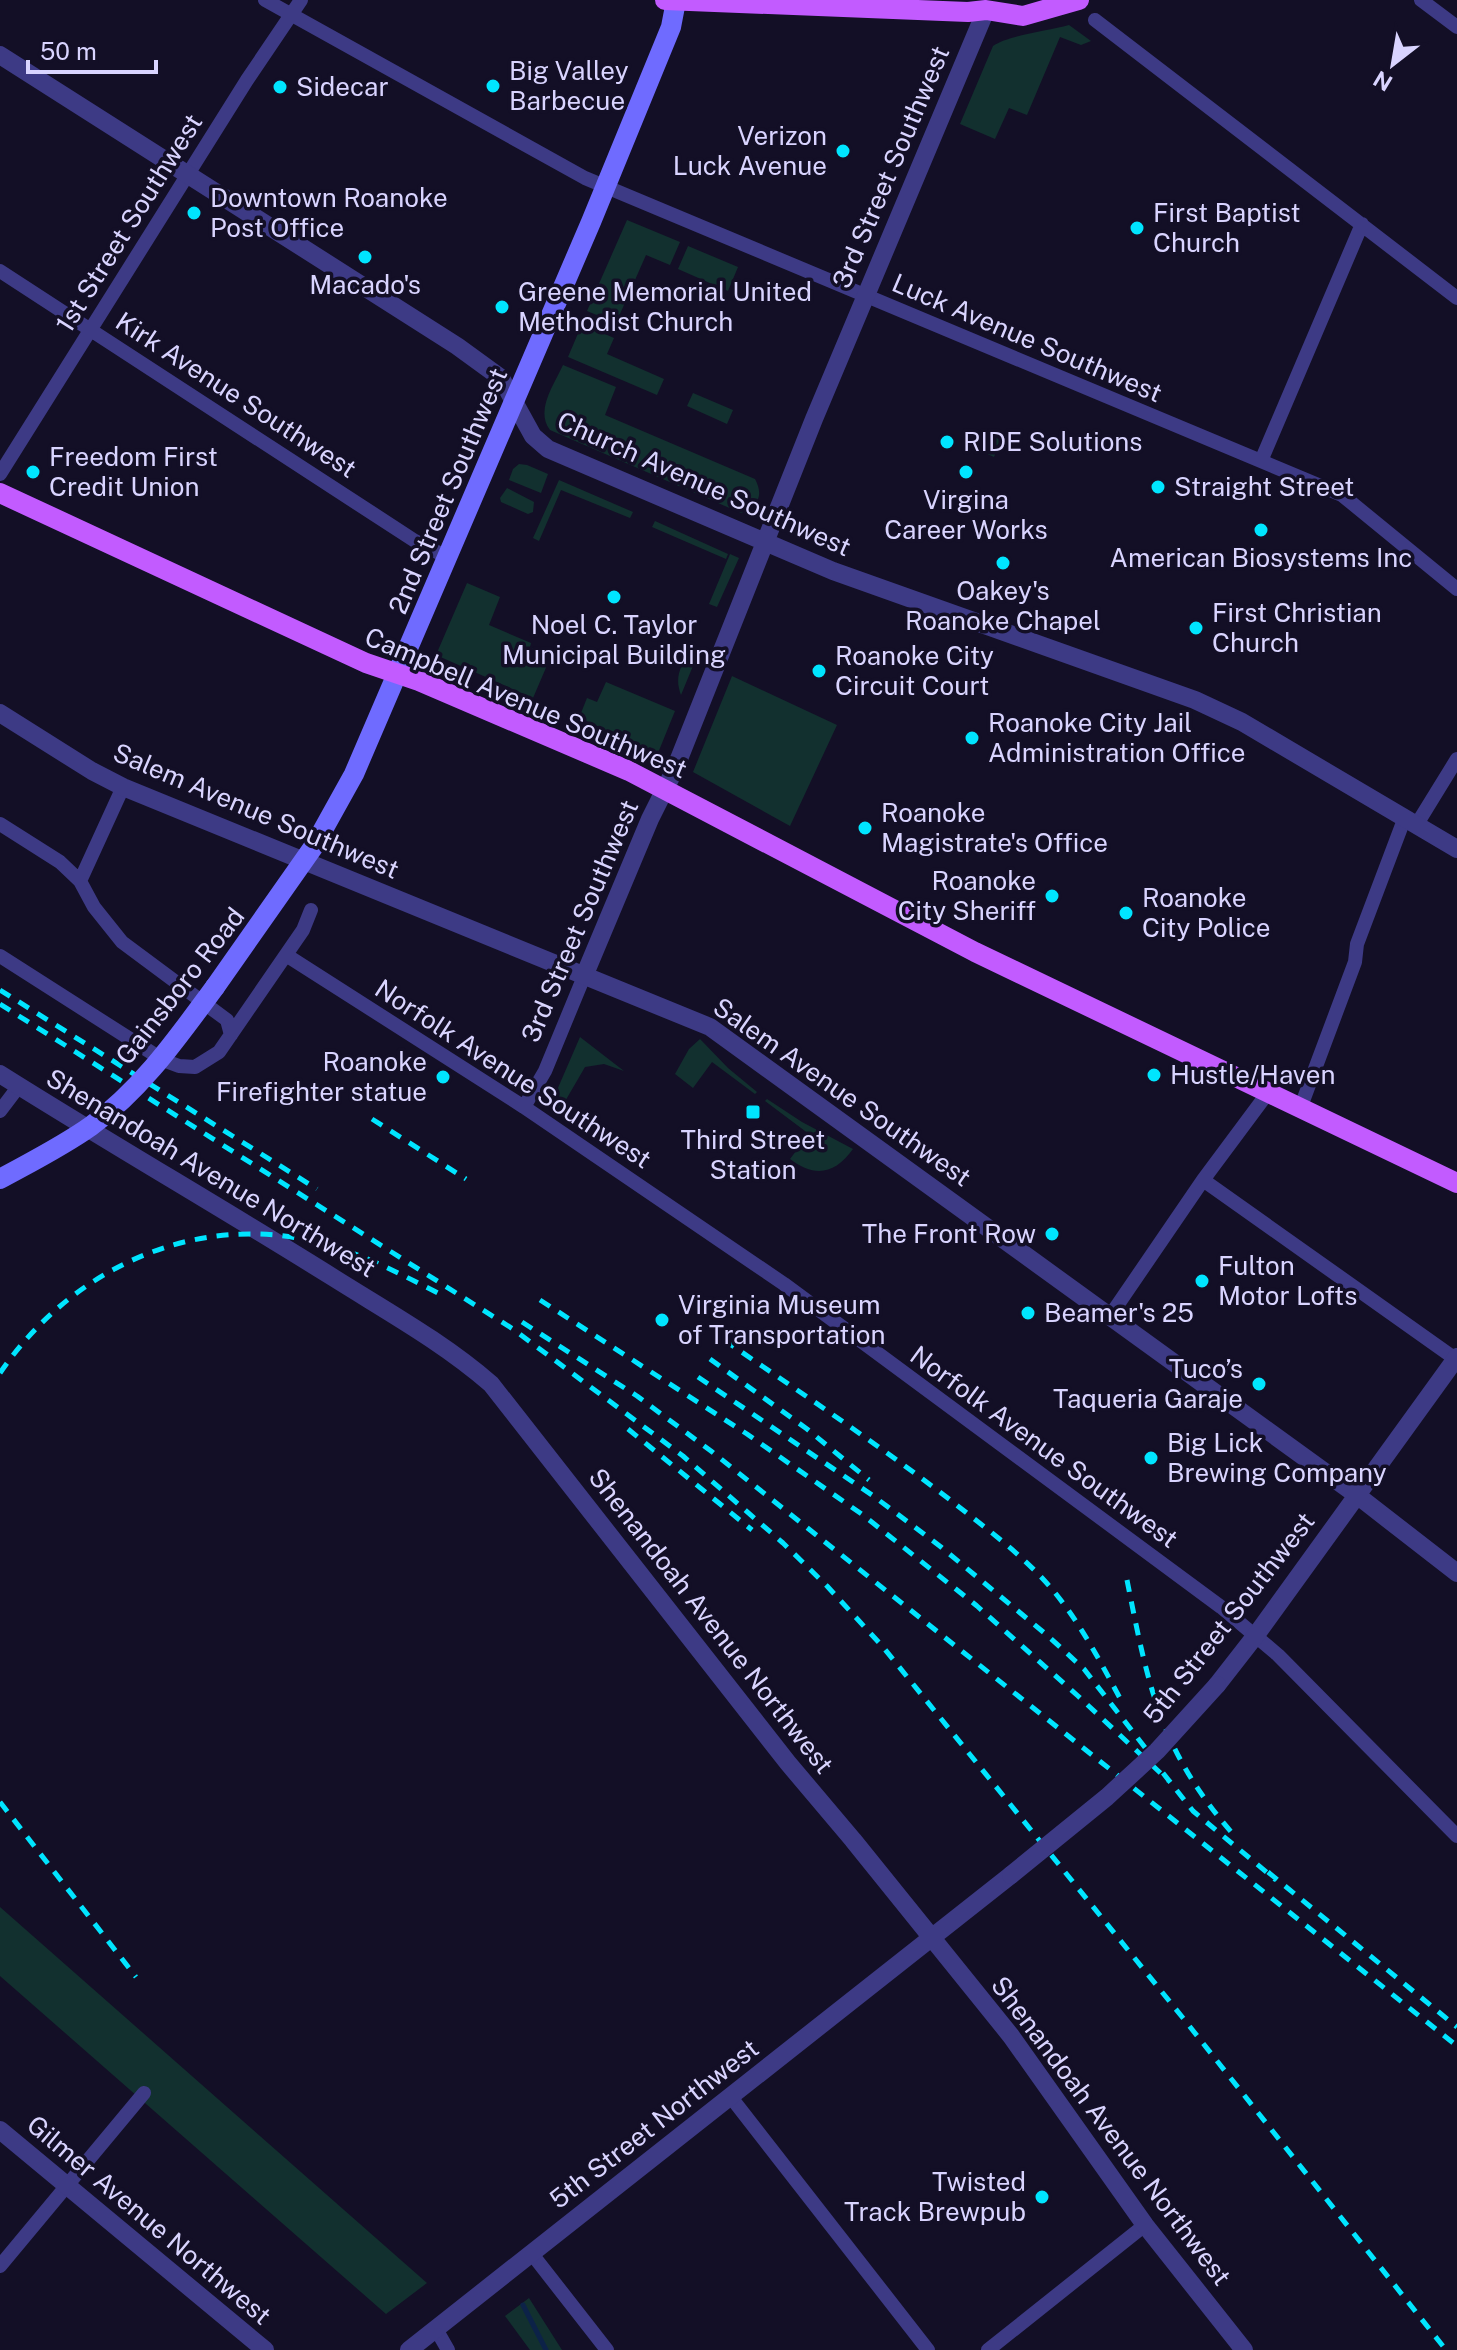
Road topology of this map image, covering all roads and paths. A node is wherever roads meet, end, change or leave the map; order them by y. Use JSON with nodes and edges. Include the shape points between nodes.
{"nodes":[{"id":1,"x":265,"y":0,"type":"edge"},
{"id":2,"x":301,"y":0,"type":"edge"},
{"id":3,"x":672,"y":0,"type":"edge"},
{"id":4,"x":1079,"y":0,"type":"edge"},
{"id":5,"x":1421,"y":0,"type":"edge"},
{"id":6,"x":993,"y":3,"type":"edge"},
{"id":7,"x":291,"y":15,"type":"junction"},
{"id":8,"x":1095,"y":20,"type":"dead end"},
{"id":9,"x":1457,"y":27,"type":"edge"},
{"id":10,"x":0,"y":55,"type":"edge"},
{"id":11,"x":188,"y":175,"type":"junction"},
{"id":12,"x":605,"y":186,"type":"junction"},
{"id":13,"x":1362,"y":224,"type":"junction"},
{"id":14,"x":0,"y":271,"type":"edge"},
{"id":15,"x":865,"y":297,"type":"junction"},
{"id":16,"x":1457,"y":298,"type":"edge"},
{"id":17,"x":91,"y":329,"type":"junction"},
{"id":18,"x":514,"y":402,"type":"junction"},
{"id":19,"x":1261,"y":461,"type":"junction"},
{"id":20,"x":0,"y":474,"type":"edge"},
{"id":21,"x":0,"y":493,"type":"edge"},
{"id":22,"x":765,"y":542,"type":"junction"},
{"id":23,"x":447,"y":557,"type":"junction"},
{"id":24,"x":1457,"y":589,"type":"edge"},
{"id":25,"x":398,"y":674,"type":"junction"},
{"id":26,"x":0,"y":713,"type":"edge"},
{"id":27,"x":1457,"y":759,"type":"edge"},
{"id":28,"x":123,"y":787,"type":"junction"},
{"id":29,"x":665,"y":788,"type":"junction"},
{"id":30,"x":1411,"y":821,"type":"junction"},
{"id":31,"x":0,"y":824,"type":"edge"},
{"id":32,"x":1457,"y":849,"type":"edge"},
{"id":33,"x":305,"y":861,"type":"junction"},
{"id":34,"x":80,"y":881,"type":"junction"},
{"id":35,"x":311,"y":910,"type":"dead end"},
{"id":36,"x":286,"y":955,"type":"junction"},
{"id":37,"x":0,"y":956,"type":"edge"},
{"id":38,"x":585,"y":974,"type":"junction"},
{"id":39,"x":231,"y":1035,"type":"junction"},
{"id":40,"x":0,"y":1074,"type":"edge"},
{"id":41,"x":19,"y":1086,"type":"junction"},
{"id":42,"x":1267,"y":1094,"type":"junction"},
{"id":43,"x":524,"y":1107,"type":"junction"},
{"id":44,"x":1300,"y":1109,"type":"junction"},
{"id":45,"x":0,"y":1111,"type":"edge"},
{"id":46,"x":0,"y":1179,"type":"edge"},
{"id":47,"x":1203,"y":1180,"type":"junction"},
{"id":48,"x":1457,"y":1183,"type":"edge"},
{"id":49,"x":1110,"y":1316,"type":"junction"},
{"id":50,"x":1457,"y":1359,"type":"edge"},
{"id":51,"x":1358,"y":1496,"type":"junction"},
{"id":52,"x":1457,"y":1573,"type":"edge"},
{"id":53,"x":1256,"y":1635,"type":"junction"},
{"id":54,"x":1457,"y":1836,"type":"edge"},
{"id":55,"x":932,"y":1938,"type":"junction"},
{"id":56,"x":144,"y":2093,"type":"dead end"},
{"id":57,"x":730,"y":2096,"type":"junction"},
{"id":58,"x":0,"y":2130,"type":"edge"},
{"id":59,"x":67,"y":2185,"type":"junction"},
{"id":60,"x":1145,"y":2225,"type":"junction"},
{"id":61,"x":532,"y":2254,"type":"junction"},
{"id":62,"x":0,"y":2266,"type":"edge"},
{"id":63,"x":436,"y":2329,"type":"junction"},
{"id":64,"x":265,"y":2350,"type":"edge"},
{"id":65,"x":409,"y":2350,"type":"edge"},
{"id":66,"x":448,"y":2350,"type":"edge"},
{"id":67,"x":607,"y":2350,"type":"edge"},
{"id":68,"x":928,"y":2350,"type":"edge"},
{"id":69,"x":988,"y":2350,"type":"edge"},
{"id":70,"x":1244,"y":2350,"type":"edge"}],
"edges":[{"from":1,"to":7,"type":"street","name":"Luck Avenue Southwest"},
{"from":2,"to":7,"type":"street","name":"1st Street Southwest"},
{"from":3,"to":6,"type":"main road","via":[[954,12]]},
{"from":3,"to":12,"type":"main road","name":"2nd Street Southwest","via":[[671,27]]},
{"from":4,"to":6,"type":"main road","via":[[1023,16]]},
{"from":5,"to":9,"type":"street"},
{"from":6,"to":15,"type":"street","name":"3rd Street Southwest"},
{"from":7,"to":11,"type":"street","name":"1st Street Southwest"},
{"from":7,"to":12,"type":"street","name":"Luck Avenue Southwest"},
{"from":8,"to":13,"type":"street"},
{"from":10,"to":11,"type":"street","name":"Church Avenue Southwest"},
{"from":11,"to":17,"type":"street","name":"1st Street Southwest"},
{"from":11,"to":18,"type":"street","name":"Church Avenue Southwest","via":[[457,346],[501,378]]},
{"from":12,"to":15,"type":"street","name":"Luck Avenue Southwest"},
{"from":12,"to":18,"type":"main road","name":"2nd Street Southwest"},
{"from":13,"to":16,"type":"street"},
{"from":13,"to":19,"type":"street"},
{"from":14,"to":17,"type":"street","name":"Kirk Avenue Southwest"},
{"from":15,"to":19,"type":"street","name":"Luck Avenue Southwest"},
{"from":15,"to":22,"type":"street","name":"3rd Street Southwest"},
{"from":17,"to":20,"type":"street","name":"1st Street Southwest"},
{"from":17,"to":23,"type":"street","name":"Kirk Avenue Southwest"},
{"from":18,"to":22,"type":"street","name":"Church Avenue Southwest","via":[[533,436],[548,449]]},
{"from":18,"to":23,"type":"main road","name":"2nd Street Southwest"},
{"from":19,"to":24,"type":"street","name":"Luck Avenue Southwest","via":[[1342,495]]},
{"from":21,"to":25,"type":"main road","name":"Campbell Avenue Southwest"},
{"from":22,"to":29,"type":"street","name":"3rd Street Southwest"},
{"from":22,"to":30,"type":"street","name":"Church Avenue Southwest","via":[[909,600],[1195,700]]},
{"from":23,"to":25,"type":"main road","name":"2nd Street Southwest"},
{"from":25,"to":29,"type":"main road","name":"Campbell Avenue Southwest"},
{"from":25,"to":33,"type":"main road","name":"2nd Street Southwest","via":[[342,801]]},
{"from":26,"to":28,"type":"street","name":"Salem Avenue Southwest"},
{"from":27,"to":30,"type":"street"},
{"from":28,"to":33,"type":"street","name":"Salem Avenue Southwest"},
{"from":28,"to":34,"type":"street"},
{"from":29,"to":38,"type":"street","name":"3rd Street Southwest"},
{"from":29,"to":42,"type":"main road","name":"Campbell Avenue Southwest","via":[[925,927]]},
{"from":30,"to":32,"type":"street","name":"Church Avenue Southwest"},
{"from":30,"to":44,"type":"street","via":[[1357,944]]},
{"from":31,"to":34,"type":"street"},
{"from":33,"to":38,"type":"street","name":"Salem Avenue Southwest"},
{"from":33,"to":46,"type":"main road","name":"Gainsboro Road","bridge":true,"via":[[169,1050],[122,1100],[59,1147]]},
{"from":34,"to":39,"type":"street","via":[[122,942],[227,1020]]},
{"from":35,"to":36,"type":"street"},
{"from":36,"to":39,"type":"street"},
{"from":36,"to":43,"type":"street","name":"Norfolk Avenue Southwest"},
{"from":37,"to":39,"type":"street","via":[[179,1066],[195,1067],[219,1052]]},
{"from":38,"to":43,"type":"street","name":"3rd Street Southwest","via":[[545,1071]]},
{"from":38,"to":49,"type":"street","name":"Salem Avenue Southwest","via":[[710,1027]]},
{"from":40,"to":41,"type":"street","name":"Shenandoah Avenue Northwest"},
{"from":41,"to":45,"type":"street"},
{"from":41,"to":55,"type":"street","name":"Shenandoah Avenue Northwest","via":[[438,1343],[491,1384]]},
{"from":42,"to":44,"type":"main road","name":"Campbell Avenue Southwest"},
{"from":42,"to":47,"type":"street"},
{"from":43,"to":53,"type":"street","name":"Norfolk Avenue Southwest","via":[[784,1284]]},
{"from":44,"to":48,"type":"main road","name":"Campbell Avenue Southwest"},
{"from":47,"to":49,"type":"street"},
{"from":47,"to":50,"type":"street"},
{"from":49,"to":51,"type":"street","name":"Salem Avenue Southwest"},
{"from":50,"to":51,"type":"street","name":"5th Street Southwest"},
{"from":51,"to":52,"type":"street","name":"Salem Avenue Southwest"},
{"from":51,"to":53,"type":"street","name":"5th Street Southwest"},
{"from":53,"to":54,"type":"street","name":"Norfolk Avenue Southwest"},
{"from":53,"to":55,"type":"street","name":"5th Street Southwest","bridge":true,"via":[[1157,1751]]},
{"from":55,"to":57,"type":"street","name":"5th Street Northwest"},
{"from":55,"to":60,"type":"street","name":"Shenandoah Avenue Northwest","via":[[1011,2036]]},
{"from":56,"to":59,"type":"street"},
{"from":57,"to":61,"type":"street","name":"5th Street Northwest"},
{"from":57,"to":68,"type":"street"},
{"from":58,"to":59,"type":"street","name":"Gilmer Avenue Northwest"},
{"from":59,"to":62,"type":"street"},
{"from":59,"to":64,"type":"street","name":"Gilmer Avenue Northwest"},
{"from":60,"to":69,"type":"street"},
{"from":60,"to":70,"type":"street","name":"Shenandoah Avenue Northwest"},
{"from":61,"to":63,"type":"street","name":"5th Street Northwest"},
{"from":61,"to":67,"type":"street"},
{"from":63,"to":65,"type":"street","name":"5th Street Northwest"},
{"from":63,"to":66,"type":"street"}]}
